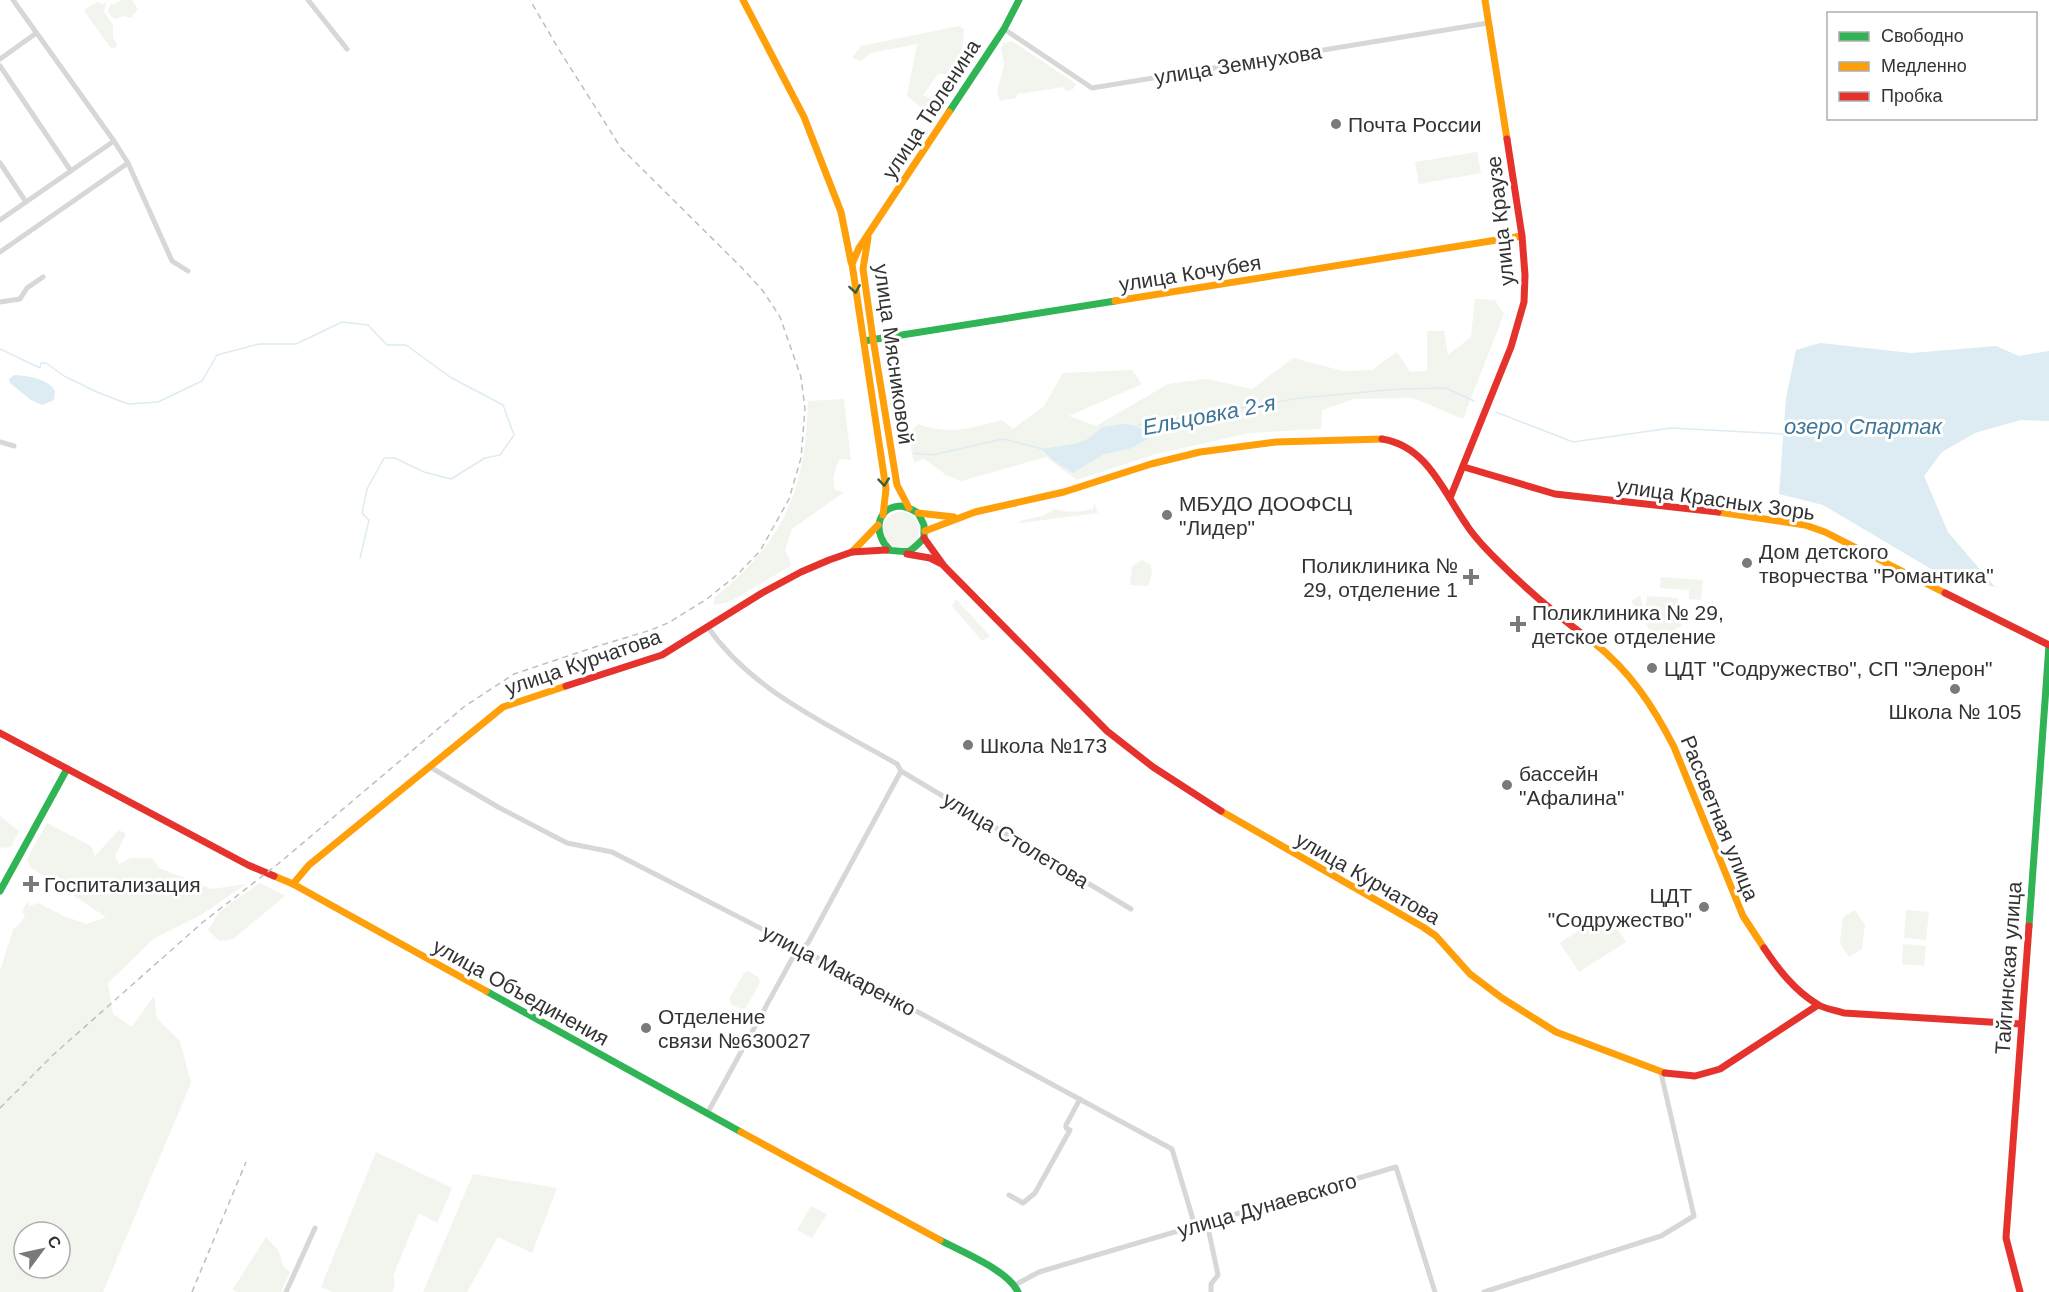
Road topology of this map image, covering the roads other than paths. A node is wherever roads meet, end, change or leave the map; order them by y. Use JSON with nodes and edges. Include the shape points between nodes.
{"nodes":[{"id":1,"x":13,"y":0,"type":"edge"},
{"id":2,"x":308,"y":0,"type":"edge"},
{"id":3,"x":743,"y":0,"type":"edge"},
{"id":4,"x":1019,"y":0,"type":"edge"},
{"id":5,"x":1485,"y":0,"type":"edge"},
{"id":6,"x":1488,"y":23,"type":"junction"},
{"id":7,"x":1004,"y":29,"type":"junction"},
{"id":8,"x":35,"y":34,"type":"junction"},
{"id":9,"x":347,"y":49,"type":"dead end"},
{"id":10,"x":0,"y":59,"type":"edge"},
{"id":11,"x":0,"y":66,"type":"edge"},
{"id":12,"x":114,"y":141,"type":"junction"},
{"id":13,"x":128,"y":163,"type":"junction"},
{"id":14,"x":0,"y":164,"type":"edge"},
{"id":15,"x":71,"y":171,"type":"junction"},
{"id":16,"x":26,"y":202,"type":"junction"},
{"id":17,"x":0,"y":220,"type":"edge"},
{"id":18,"x":868,"y":236,"type":"junction"},
{"id":19,"x":1522,"y":236,"type":"junction"},
{"id":20,"x":0,"y":252,"type":"edge"},
{"id":21,"x":852,"y":264,"type":"junction"},
{"id":22,"x":188,"y":271,"type":"dead end"},
{"id":23,"x":43,"y":277,"type":"dead end"},
{"id":24,"x":0,"y":302,"type":"edge"},
{"id":25,"x":873,"y":339,"type":"junction"},
{"id":26,"x":864,"y":341,"type":"junction"},
{"id":27,"x":0,"y":442,"type":"edge"},
{"id":28,"x":14,"y":446,"type":"dead end"},
{"id":29,"x":1464,"y":467,"type":"junction"},
{"id":30,"x":1450,"y":498,"type":"junction"},
{"id":31,"x":909,"y":508,"type":"junction"},
{"id":32,"x":918,"y":513,"type":"junction"},
{"id":33,"x":884,"y":515,"type":"junction"},
{"id":34,"x":960,"y":517,"type":"junction"},
{"id":35,"x":878,"y":525,"type":"junction"},
{"id":36,"x":924,"y":534,"type":"junction"},
{"id":37,"x":890,"y":550,"type":"junction"},
{"id":38,"x":852,"y":552,"type":"junction"},
{"id":39,"x":905,"y":553,"type":"junction"},
{"id":40,"x":944,"y":566,"type":"junction"},
{"id":41,"x":707,"y":626,"type":"junction"},
{"id":42,"x":2049,"y":645,"type":"edge"},
{"id":43,"x":0,"y":733,"type":"edge"},
{"id":44,"x":430,"y":767,"type":"junction"},
{"id":45,"x":67,"y":769,"type":"junction"},
{"id":46,"x":901,"y":771,"type":"junction"},
{"id":47,"x":293,"y":884,"type":"junction"},
{"id":48,"x":0,"y":891,"type":"edge"},
{"id":49,"x":1131,"y":909,"type":"dead end"},
{"id":50,"x":803,"y":950,"type":"junction"},
{"id":51,"x":1818,"y":1005,"type":"junction"},
{"id":52,"x":2021,"y":1024,"type":"junction"},
{"id":53,"x":1661,"y":1073,"type":"junction"},
{"id":54,"x":1080,"y":1099,"type":"junction"},
{"id":55,"x":707,"y":1114,"type":"junction"},
{"id":56,"x":1009,"y":1196,"type":"dead end"},
{"id":57,"x":1207,"y":1223,"type":"junction"},
{"id":58,"x":1195,"y":1226,"type":"junction"},
{"id":59,"x":315,"y":1228,"type":"dead end"},
{"id":60,"x":1016,"y":1288,"type":"edge"},
{"id":61,"x":286,"y":1292,"type":"edge"},
{"id":62,"x":1211,"y":1292,"type":"edge"},
{"id":63,"x":1435,"y":1292,"type":"edge"},
{"id":64,"x":1484,"y":1292,"type":"edge"},
{"id":65,"x":2020,"y":1292,"type":"edge"}],
"edges":[{"from":1,"to":8,"type":"street"},
{"from":2,"to":9,"type":"street"},
{"from":3,"to":21,"type":"main road","name":"улица Мясниковой","via":[[804,117],[841,212]]},
{"from":4,"to":7,"type":"main road","name":"улица Тюленина"},
{"from":5,"to":6,"type":"main road","name":"улица Краузе"},
{"from":6,"to":7,"type":"street","name":"улица Земнухова","via":[[1092,88]]},
{"from":6,"to":19,"type":"main road","name":"улица Краузе"},
{"from":7,"to":18,"type":"main road","name":"улица Тюленина"},
{"from":8,"to":10,"type":"street"},
{"from":8,"to":12,"type":"street"},
{"from":11,"to":15,"type":"street"},
{"from":12,"to":13,"type":"street"},
{"from":12,"to":15,"type":"street"},
{"from":13,"to":20,"type":"street"},
{"from":13,"to":22,"type":"street","via":[[172,261]]},
{"from":14,"to":16,"type":"street"},
{"from":15,"to":16,"type":"street"},
{"from":16,"to":17,"type":"street"},
{"from":18,"to":21,"type":"main road","name":"улица Мясниковой"},
{"from":18,"to":25,"type":"main road","name":"улица Мясниковой","via":[[863,269]]},
{"from":19,"to":25,"type":"main road","name":"улица Кочубея"},
{"from":19,"to":29,"type":"main road","name":"улица Краузе","via":[[1524,302],[1511,347]]},
{"from":21,"to":26,"type":"main road","name":"улица Мясниковой","one_way":true},
{"from":23,"to":24,"type":"street","via":[[20,298]]},
{"from":25,"to":26,"type":"main road","name":"улица Кочубея"},
{"from":25,"to":31,"type":"main road","name":"улица Мясниковой","via":[[897,485]]},
{"from":26,"to":33,"type":"main road","name":"улица Мясниковой","one_way":true,"via":[[886,489]]},
{"from":27,"to":28,"type":"street"},
{"from":29,"to":30,"type":"main road","name":"улица Краузе"},
{"from":29,"to":42,"type":"main road","name":"улица Красных Зорь","via":[[1556,494],[1805,525]]},
{"from":30,"to":34,"type":"main road","via":[[1415,452],[1403,444],[1375,439],[1312,440],[1263,442],[1180,456],[1063,493]]},
{"from":30,"to":51,"type":"main road","name":"Рассветная улица","via":[[1491,555],[1636,683],[1674,747],[1743,916],[1781,973]]},
{"from":31,"to":32,"type":"main road"},
{"from":31,"to":33,"type":"main road","via":[[900,506]]},
{"from":32,"to":34,"type":"main road"},
{"from":32,"to":36,"type":"main road"},
{"from":33,"to":35,"type":"main road"},
{"from":34,"to":36,"type":"main road","via":[[938,524]]},
{"from":35,"to":37,"type":"main road","via":[[883,544]]},
{"from":35,"to":38,"type":"main road","name":"улица Курчатова"},
{"from":36,"to":39,"type":"main road","via":[[919,546]]},
{"from":36,"to":40,"type":"main road","name":"улица Курчатова"},
{"from":37,"to":38,"type":"main road","name":"улица Курчатова"},
{"from":37,"to":39,"type":"main road"},
{"from":38,"to":41,"type":"main road","name":"улица Курчатова","via":[[801,572]]},
{"from":39,"to":40,"type":"main road","via":[[930,558]]},
{"from":40,"to":53,"type":"main road","name":"улица Курчатова","via":[[1107,731],[1146,763],[1226,815],[1423,927],[1470,974],[1531,1017],[1556,1032]]},
{"from":41,"to":44,"type":"main road","name":"улица Курчатова","via":[[662,655],[503,707]]},
{"from":41,"to":46,"type":"street","name":"улица Столетова","via":[[738,663],[779,696],[897,764]]},
{"from":42,"to":52,"type":"main road","name":"Тайгинская улица"},
{"from":43,"to":45,"type":"main road","name":"улица Объединения"},
{"from":44,"to":47,"type":"main road","name":"улица Курчатова","via":[[309,865]]},
{"from":44,"to":50,"type":"street","name":"улица Макаренко","via":[[567,843],[612,852]]},
{"from":45,"to":47,"type":"main road","name":"улица Объединения","via":[[248,865]]},
{"from":45,"to":48,"type":"main road"},
{"from":46,"to":49,"type":"street","name":"улица Столетова"},
{"from":46,"to":50,"type":"street"},
{"from":47,"to":55,"type":"main road","name":"улица Объединения"},
{"from":50,"to":54,"type":"street","name":"улица Макаренко"},
{"from":50,"to":55,"type":"street","via":[[793,957]]},
{"from":51,"to":52,"type":"main road","name":"Рассветная улица","via":[[1875,1016]]},
{"from":51,"to":53,"type":"main road","name":"улица Курчатова","via":[[1710,1073]]},
{"from":52,"to":65,"type":"main road","name":"Тайгинская улица","via":[[2006,1238]]},
{"from":53,"to":64,"type":"street","via":[[1694,1216],[1657,1238]]},
{"from":54,"to":56,"type":"street","via":[[1066,1125],[1070,1130],[1035,1193],[1023,1203]]},
{"from":54,"to":58,"type":"street","name":"улица Макаренко","via":[[1172,1149]]},
{"from":55,"to":60,"type":"main road","name":"улица Объединения","via":[[998,1271]]},
{"from":57,"to":58,"type":"street","name":"улица Дунаевского"},
{"from":57,"to":62,"type":"street","via":[[1218,1275],[1211,1284]]},
{"from":57,"to":63,"type":"street","name":"улица Дунаевского","via":[[1396,1167]]},
{"from":58,"to":60,"type":"street","name":"улица Дунаевского","via":[[1039,1272]]},
{"from":59,"to":61,"type":"street"}]}
